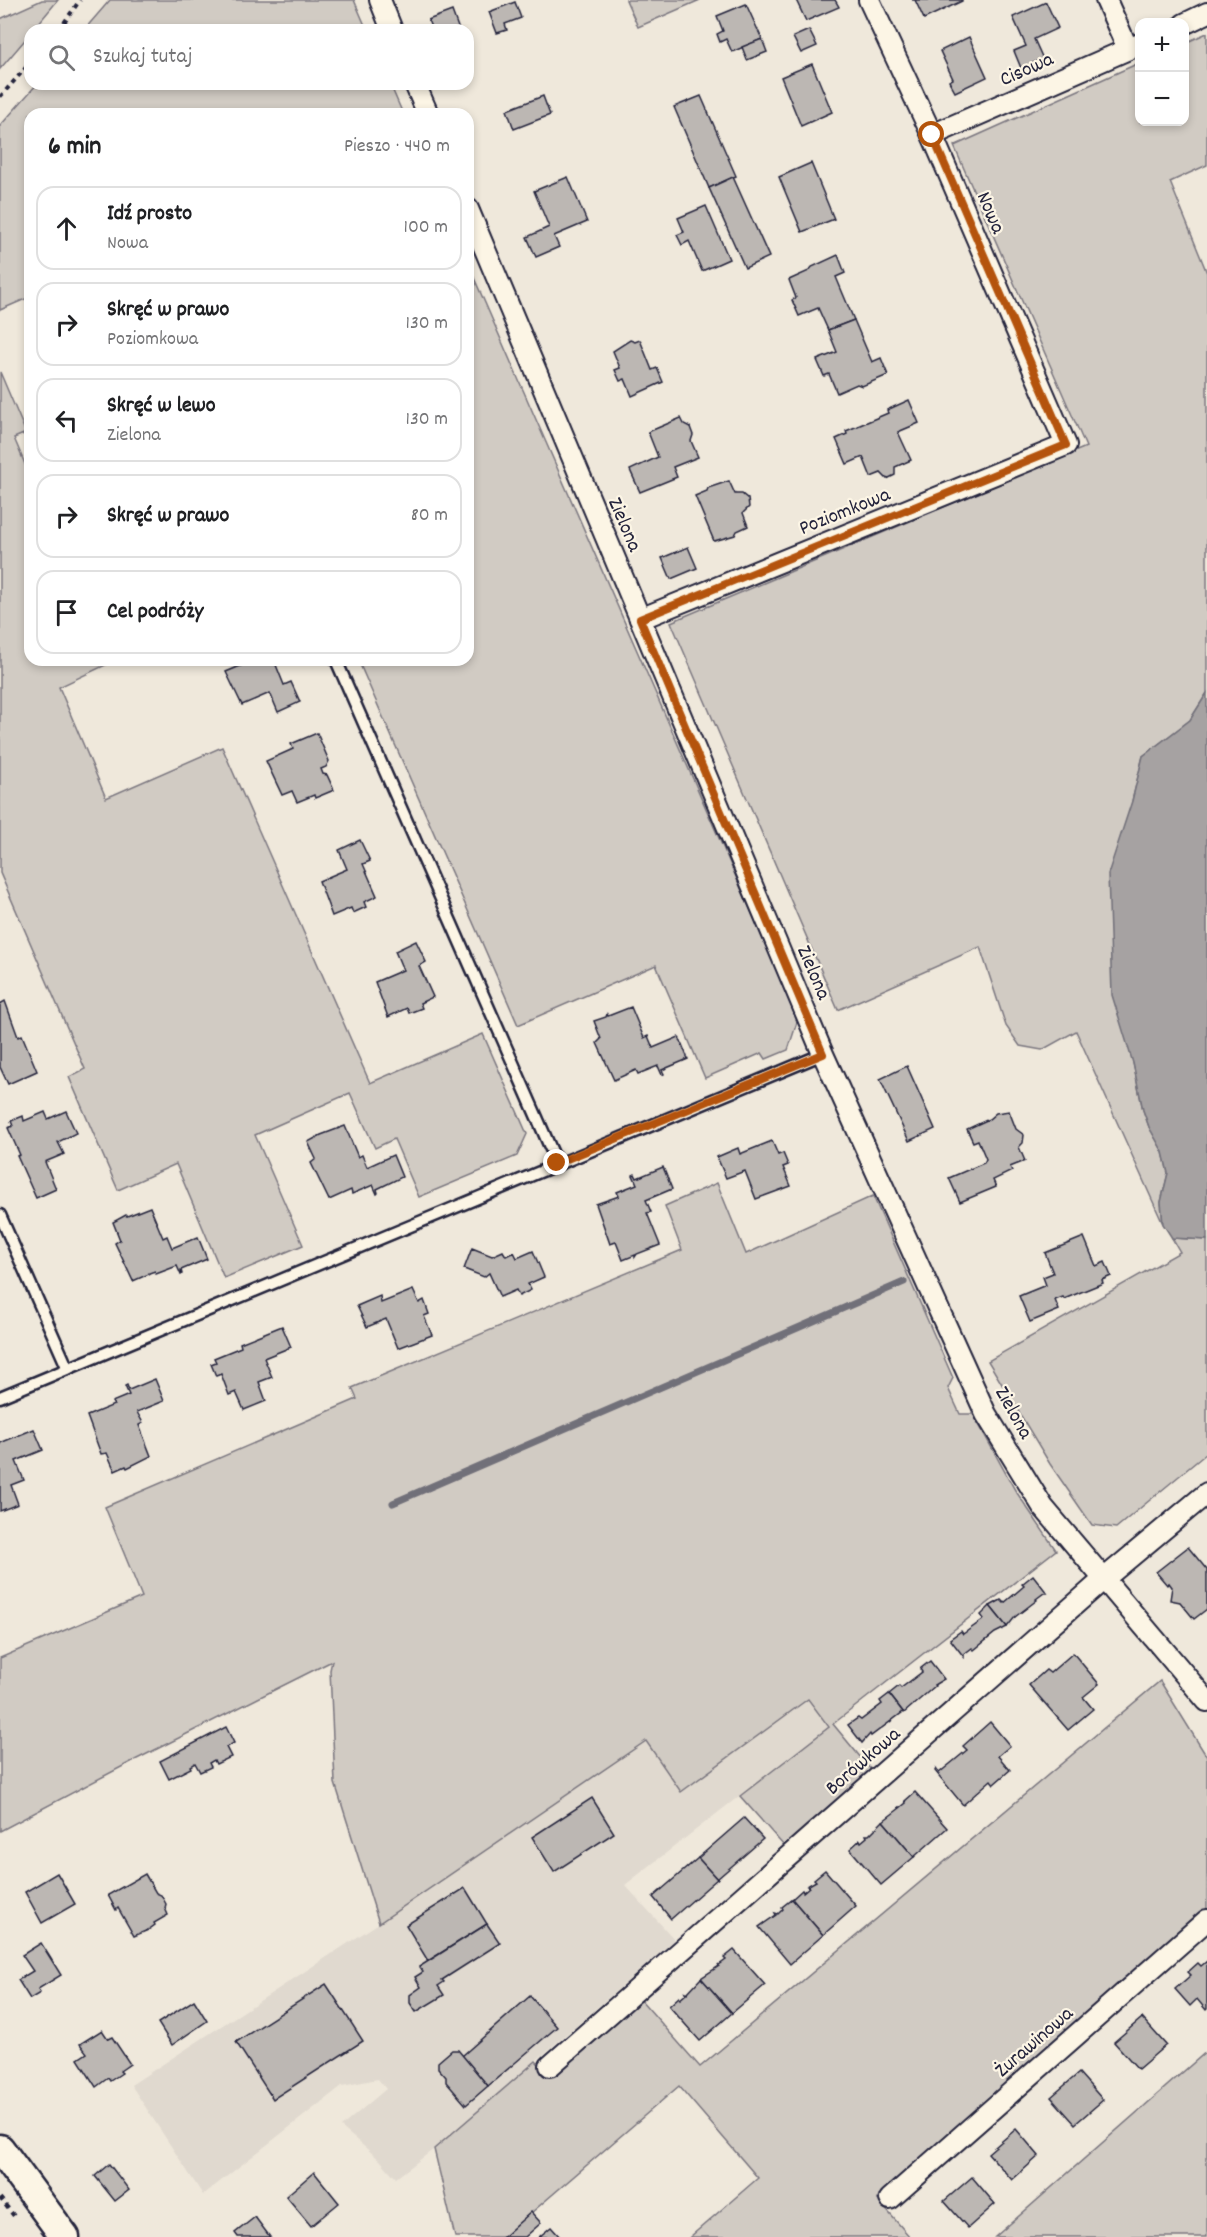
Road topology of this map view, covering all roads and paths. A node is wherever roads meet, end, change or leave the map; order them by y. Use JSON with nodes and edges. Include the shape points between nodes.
{"nodes":[{"id":1,"x":80,"y":0,"type":"edge"},
{"id":2,"x":380,"y":0,"type":"edge"},
{"id":3,"x":869,"y":0,"type":"edge"},
{"id":4,"x":1106,"y":0,"type":"edge"},
{"id":5,"x":1207,"y":13,"type":"edge"},
{"id":6,"x":1189,"y":22,"type":"edge"},
{"id":7,"x":63,"y":24,"type":"edge"},
{"id":8,"x":390,"y":24,"type":"edge"},
{"id":9,"x":1134,"y":47,"type":"edge"},
{"id":10,"x":24,"y":70,"type":"edge"},
{"id":11,"x":418,"y":90,"type":"edge"},
{"id":12,"x":0,"y":97,"type":"edge"},
{"id":13,"x":425,"y":108,"type":"edge"},
{"id":14,"x":932,"y":135,"type":"junction"},
{"id":15,"x":474,"y":224,"type":"edge"},
{"id":16,"x":1066,"y":445,"type":"joint"},
{"id":17,"x":640,"y":619,"type":"junction"},
{"id":18,"x":339,"y":666,"type":"edge"},
{"id":19,"x":823,"y":1054,"type":"junction"},
{"id":20,"x":557,"y":1163,"type":"junction"},
{"id":21,"x":0,"y":1215,"type":"edge"},
{"id":22,"x":68,"y":1369,"type":"junction"},
{"id":23,"x":0,"y":1396,"type":"edge"},
{"id":24,"x":1207,"y":1493,"type":"edge"},
{"id":25,"x":1105,"y":1578,"type":"junction"},
{"id":26,"x":1207,"y":1701,"type":"edge"},
{"id":27,"x":1207,"y":1920,"type":"edge"},
{"id":28,"x":550,"y":2066,"type":"dead end"},
{"id":29,"x":2,"y":2155,"type":"edge"},
{"id":30,"x":890,"y":2199,"type":"dead end"},
{"id":31,"x":65,"y":2237,"type":"edge"}],
"edges":[{"from":1,"to":7,"type":"path"},
{"from":2,"to":8,"type":"street"},
{"from":3,"to":14,"type":"street","name":"Nowa"},
{"from":4,"to":9,"type":"street"},
{"from":5,"to":6,"type":"street"},
{"from":9,"to":14,"type":"street","name":"Cisowa"},
{"from":10,"to":12,"type":"path"},
{"from":11,"to":13,"type":"street"},
{"from":14,"to":16,"type":"street","name":"Nowa"},
{"from":15,"to":17,"type":"street","name":"Zielona"},
{"from":16,"to":17,"type":"street","name":"Poziomkowa"},
{"from":17,"to":19,"type":"street","name":"Zielona"},
{"from":18,"to":20,"type":"lane"},
{"from":19,"to":20,"type":"lane"},
{"from":19,"to":25,"type":"street","name":"Zielona","via":[[986,1414],[1043,1507]]},
{"from":20,"to":22,"type":"lane"},
{"from":21,"to":22,"type":"lane"},
{"from":22,"to":23,"type":"lane"},
{"from":24,"to":25,"type":"street","name":"Borówkowa"},
{"from":25,"to":26,"type":"street","name":"Zielona"},
{"from":25,"to":28,"type":"street","name":"Borówkowa"},
{"from":27,"to":30,"type":"street","name":"Żurawinowa"},
{"from":29,"to":31,"type":"main road"}]}
